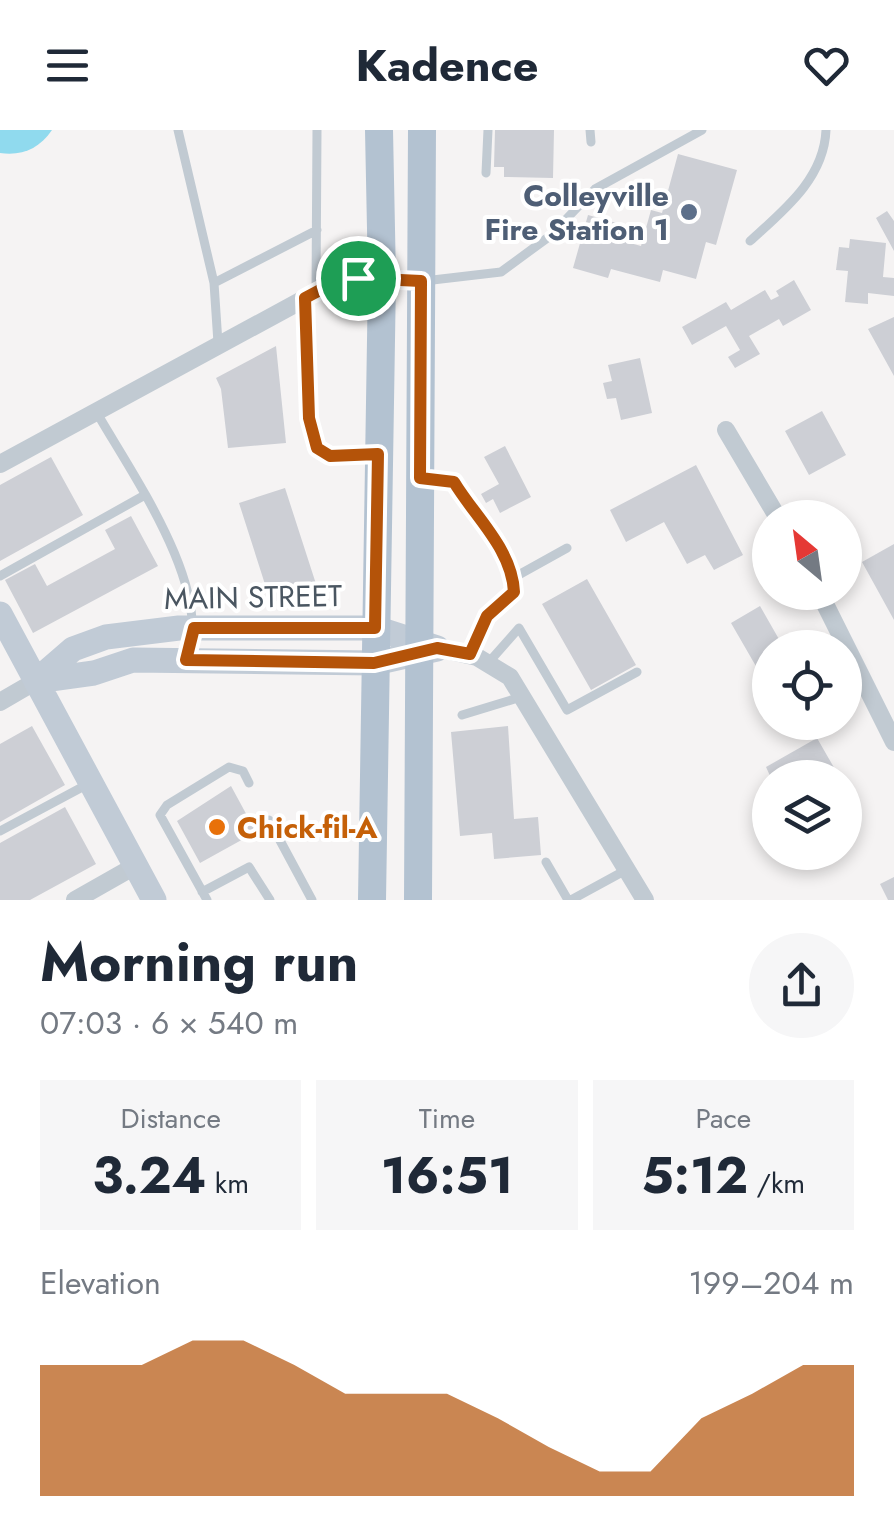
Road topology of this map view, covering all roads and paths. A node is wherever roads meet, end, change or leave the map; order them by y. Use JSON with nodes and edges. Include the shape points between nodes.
{"nodes":[{"id":1,"x":178,"y":130,"type":"edge"},
{"id":2,"x":317,"y":130,"type":"edge"},
{"id":3,"x":380,"y":130,"type":"edge"},
{"id":4,"x":422,"y":130,"type":"edge"},
{"id":5,"x":488,"y":130,"type":"edge"},
{"id":6,"x":590,"y":130,"type":"edge"},
{"id":7,"x":702,"y":130,"type":"edge"},
{"id":8,"x":826,"y":130,"type":"edge"},
{"id":9,"x":590,"y":142,"type":"dead end"},
{"id":10,"x":486,"y":173,"type":"dead end"},
{"id":11,"x":316,"y":230,"type":"junction"},
{"id":12,"x":750,"y":241,"type":"dead end"},
{"id":13,"x":382,"y":278,"type":"junction"},
{"id":14,"x":421,"y":281,"type":"junction"},
{"id":15,"x":214,"y":283,"type":"junction"},
{"id":16,"x":310,"y":295,"type":"junction"},
{"id":17,"x":218,"y":343,"type":"junction"},
{"id":18,"x":96,"y":410,"type":"junction"},
{"id":19,"x":726,"y":430,"type":"dead end"},
{"id":20,"x":378,"y":454,"type":"junction"},
{"id":21,"x":0,"y":464,"type":"edge"},
{"id":22,"x":420,"y":478,"type":"junction"},
{"id":23,"x":144,"y":495,"type":"junction"},
{"id":24,"x":767,"y":500,"type":"edge"},
{"id":25,"x":567,"y":548,"type":"dead end"},
{"id":26,"x":0,"y":576,"type":"edge"},
{"id":27,"x":512,"y":578,"type":"junction"},
{"id":28,"x":828,"y":610,"type":"edge"},
{"id":29,"x":0,"y":614,"type":"edge"},
{"id":30,"x":194,"y":628,"type":"junction"},
{"id":31,"x":375,"y":628,"type":"junction"},
{"id":32,"x":424,"y":648,"type":"junction"},
{"id":33,"x":470,"y":654,"type":"junction"},
{"id":34,"x":186,"y":660,"type":"junction"},
{"id":35,"x":489,"y":662,"type":"junction"},
{"id":36,"x":374,"y":663,"type":"junction"},
{"id":37,"x":638,"y":672,"type":"dead end"},
{"id":38,"x":36,"y":681,"type":"junction"},
{"id":39,"x":522,"y":696,"type":"junction"},
{"id":40,"x":0,"y":702,"type":"edge"},
{"id":41,"x":462,"y":716,"type":"dead end"},
{"id":42,"x":894,"y":742,"type":"edge"},
{"id":43,"x":91,"y":783,"type":"junction"},
{"id":44,"x":249,"y":783,"type":"dead end"},
{"id":45,"x":269,"y":820,"type":"dead end"},
{"id":46,"x":0,"y":831,"type":"edge"},
{"id":47,"x":546,"y":862,"type":"dead end"},
{"id":48,"x":135,"y":866,"type":"junction"},
{"id":49,"x":626,"y":870,"type":"junction"},
{"id":50,"x":205,"y":896,"type":"edge"},
{"id":51,"x":75,"y":900,"type":"edge"},
{"id":52,"x":154,"y":900,"type":"edge"},
{"id":53,"x":270,"y":900,"type":"edge"},
{"id":54,"x":312,"y":900,"type":"edge"},
{"id":55,"x":372,"y":900,"type":"edge"},
{"id":56,"x":418,"y":900,"type":"edge"},
{"id":57,"x":570,"y":900,"type":"edge"},
{"id":58,"x":645,"y":900,"type":"edge"}],
"edges":[{"from":1,"to":15,"type":"lane"},
{"from":2,"to":11,"type":"lane"},
{"from":3,"to":13,"type":"main road"},
{"from":4,"to":14,"type":"main road"},
{"from":5,"to":10,"type":"lane"},
{"from":6,"to":9,"type":"lane"},
{"from":7,"to":14,"type":"lane","via":[[595,189],[550,236],[501,272]]},
{"from":8,"to":12,"type":"lane","via":[[806,184]]},
{"from":11,"to":15,"type":"lane"},
{"from":11,"to":16,"type":"lane"},
{"from":13,"to":14,"type":"main road"},
{"from":13,"to":16,"type":"street","via":[[339,280]]},
{"from":13,"to":20,"type":"main road"},
{"from":14,"to":22,"type":"main road"},
{"from":15,"to":17,"type":"lane"},
{"from":16,"to":17,"type":"street"},
{"from":16,"to":20,"type":"lane","via":[[309,418],[317,448],[330,456]]},
{"from":17,"to":18,"type":"street"},
{"from":18,"to":21,"type":"street"},
{"from":18,"to":23,"type":"lane"},
{"from":19,"to":24,"type":"street"},
{"from":20,"to":31,"type":"main road"},
{"from":22,"to":27,"type":"lane","via":[[454,482],[494,538]]},
{"from":22,"to":32,"type":"main road"},
{"from":23,"to":26,"type":"lane"},
{"from":23,"to":30,"type":"lane","via":[[190,592]]},
{"from":25,"to":27,"type":"lane"},
{"from":27,"to":33,"type":"lane","via":[[514,592],[487,616]]},
{"from":28,"to":42,"type":"street"},
{"from":29,"to":38,"type":"street"},
{"from":30,"to":31,"type":"street","name":"MAIN STREET"},
{"from":30,"to":34,"type":"lane"},
{"from":30,"to":38,"type":"street","name":"MAIN STREET","via":[[106,637],[73,648]]},
{"from":31,"to":32,"type":"street","name":"MAIN STREET"},
{"from":31,"to":36,"type":"main road"},
{"from":32,"to":33,"type":"street"},
{"from":32,"to":36,"type":"street","name":"MAIN STREET"},
{"from":32,"to":56,"type":"main road"},
{"from":33,"to":35,"type":"street"},
{"from":34,"to":36,"type":"street","name":"MAIN STREET"},
{"from":34,"to":38,"type":"street","name":"MAIN STREET","via":[[133,660]]},
{"from":35,"to":37,"type":"lane","via":[[520,628],[567,710]]},
{"from":35,"to":39,"type":"street"},
{"from":36,"to":55,"type":"main road"},
{"from":38,"to":40,"type":"street","name":"MAIN STREET"},
{"from":38,"to":43,"type":"street"},
{"from":39,"to":41,"type":"lane"},
{"from":39,"to":49,"type":"street"},
{"from":43,"to":46,"type":"lane"},
{"from":43,"to":48,"type":"street"},
{"from":44,"to":50,"type":"lane","via":[[243,771],[229,767],[160,815]]},
{"from":45,"to":54,"type":"lane"},
{"from":47,"to":57,"type":"lane"},
{"from":48,"to":51,"type":"street"},
{"from":48,"to":52,"type":"street"},
{"from":49,"to":57,"type":"lane"},
{"from":49,"to":58,"type":"street"},
{"from":50,"to":53,"type":"lane","via":[[249,867]]}]}
